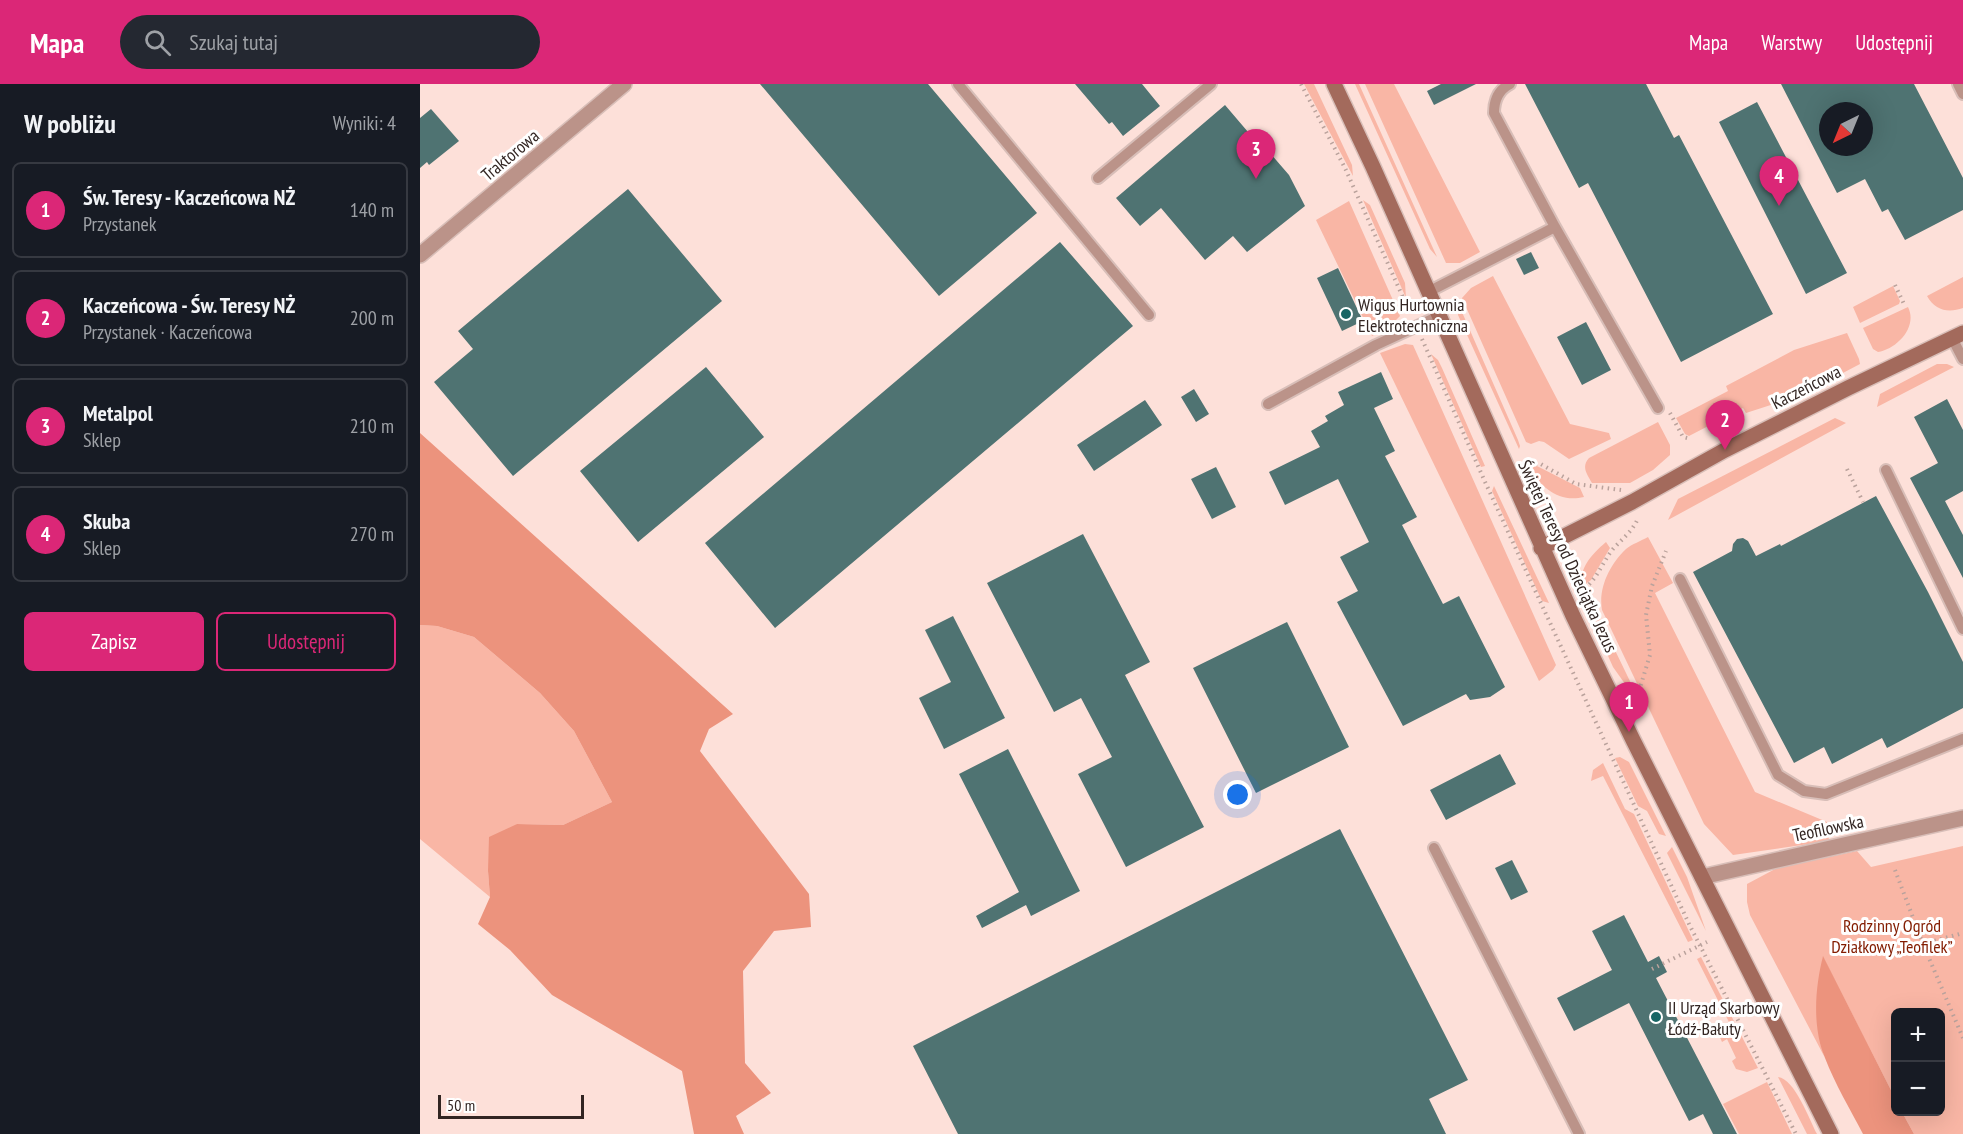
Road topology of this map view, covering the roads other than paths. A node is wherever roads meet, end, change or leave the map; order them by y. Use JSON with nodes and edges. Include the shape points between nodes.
{"nodes":[{"id":1,"x":624,"y":84,"type":"edge"},
{"id":2,"x":958,"y":84,"type":"edge"},
{"id":3,"x":1211,"y":84,"type":"edge"},
{"id":4,"x":1334,"y":84,"type":"edge"},
{"id":5,"x":1510,"y":84,"type":"edge"},
{"id":6,"x":1958,"y":84,"type":"edge"},
{"id":7,"x":1963,"y":94,"type":"edge"},
{"id":8,"x":1098,"y":178,"type":"dead end"},
{"id":9,"x":1555,"y":227,"type":"junction"},
{"id":10,"x":420,"y":255,"type":"edge"},
{"id":11,"x":1428,"y":292,"type":"junction"},
{"id":12,"x":1149,"y":315,"type":"dead end"},
{"id":13,"x":1439,"y":316,"type":"junction"},
{"id":14,"x":1958,"y":336,"type":"edge"},
{"id":15,"x":1963,"y":359,"type":"edge"},
{"id":16,"x":1268,"y":404,"type":"dead end"},
{"id":17,"x":1658,"y":408,"type":"dead end"},
{"id":18,"x":1886,"y":470,"type":"dead end"},
{"id":19,"x":1542,"y":548,"type":"junction"},
{"id":20,"x":1680,"y":579,"type":"dead end"},
{"id":21,"x":1963,"y":629,"type":"edge"},
{"id":22,"x":1963,"y":739,"type":"edge"},
{"id":23,"x":1963,"y":818,"type":"edge"},
{"id":24,"x":1434,"y":848,"type":"dead end"},
{"id":25,"x":1702,"y":877,"type":"junction"},
{"id":26,"x":1579,"y":1134,"type":"edge"},
{"id":27,"x":1831,"y":1134,"type":"edge"}],
"edges":[{"from":1,"to":10,"type":"street","name":"Traktorowa"},
{"from":2,"to":12,"type":"lane"},
{"from":3,"to":8,"type":"lane"},
{"from":4,"to":11,"type":"street","name":"Świętej Teresy od Dzieciątka Jezus"},
{"from":5,"to":9,"type":"lane","via":[[1494,101],[1494,113]]},
{"from":6,"to":7,"type":"lane"},
{"from":9,"to":11,"type":"lane"},
{"from":9,"to":17,"type":"lane"},
{"from":11,"to":13,"type":"street","name":"Świętej Teresy od Dzieciątka Jezus"},
{"from":13,"to":16,"type":"lane","via":[[1376,345]]},
{"from":13,"to":19,"type":"street","name":"Świętej Teresy od Dzieciątka Jezus"},
{"from":14,"to":15,"type":"lane"},
{"from":14,"to":19,"type":"street","name":"Kaczeńcowa","via":[[1689,469]]},
{"from":18,"to":21,"type":"lane"},
{"from":19,"to":25,"type":"street","name":"Świętej Teresy od Dzieciątka Jezus"},
{"from":20,"to":22,"type":"lane","via":[[1778,775],[1804,791],[1826,794]]},
{"from":23,"to":25,"type":"street","name":"Teofilowska"},
{"from":24,"to":26,"type":"lane"},
{"from":25,"to":27,"type":"street","name":"Świętej Teresy od Dzieciątka Jezus"}]}
